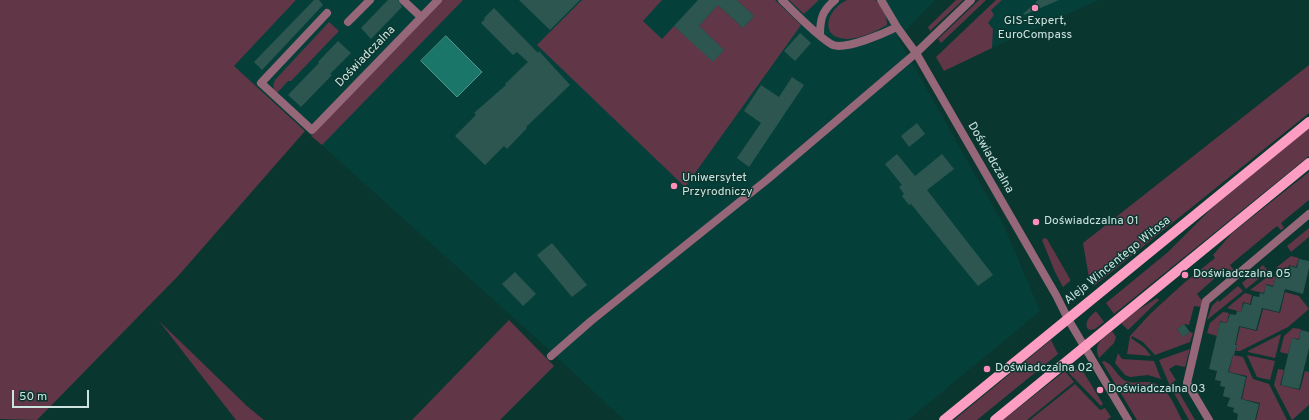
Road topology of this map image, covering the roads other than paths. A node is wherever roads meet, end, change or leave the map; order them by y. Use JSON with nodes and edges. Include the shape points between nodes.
{"nodes":[{"id":1,"x":370,"y":0,"type":"edge"},
{"id":2,"x":403,"y":0,"type":"edge"},
{"id":3,"x":438,"y":0,"type":"edge"},
{"id":4,"x":782,"y":0,"type":"edge"},
{"id":5,"x":835,"y":0,"type":"edge"},
{"id":6,"x":881,"y":0,"type":"edge"},
{"id":7,"x":971,"y":0,"type":"edge"},
{"id":8,"x":328,"y":13,"type":"dead end"},
{"id":9,"x":421,"y":17,"type":"junction"},
{"id":10,"x":348,"y":22,"type":"dead end"},
{"id":11,"x":897,"y":27,"type":"junction"},
{"id":12,"x":820,"y":35,"type":"junction"},
{"id":13,"x":916,"y":53,"type":"junction"},
{"id":14,"x":1309,"y":122,"type":"edge"},
{"id":15,"x":1309,"y":163,"type":"edge"},
{"id":16,"x":1309,"y":214,"type":"edge"},
{"id":17,"x":1068,"y":319,"type":"junction"},
{"id":18,"x":1084,"y":347,"type":"junction"},
{"id":19,"x":551,"y":356,"type":"dead end"},
{"id":20,"x":944,"y":420,"type":"edge"},
{"id":21,"x":995,"y":420,"type":"edge"},
{"id":22,"x":1128,"y":420,"type":"edge"},
{"id":23,"x":1209,"y":420,"type":"edge"}],
"edges":[{"from":1,"to":10,"type":"street"},
{"from":2,"to":9,"type":"street"},
{"from":3,"to":9,"type":"street","name":"Doświadczalna"},
{"from":4,"to":12,"type":"street"},
{"from":5,"to":12,"type":"street","via":[[823,14]]},
{"from":6,"to":11,"type":"street","name":"Doświadczalna"},
{"from":7,"to":13,"type":"street"},
{"from":8,"to":9,"type":"street","name":"Doświadczalna","via":[[261,83],[312,130]]},
{"from":11,"to":12,"type":"street","via":[[846,46],[832,44]]},
{"from":11,"to":13,"type":"street","name":"Doświadczalna"},
{"from":13,"to":17,"type":"street","name":"Doświadczalna"},
{"from":13,"to":19,"type":"street","via":[[768,179]]},
{"from":14,"to":17,"type":"main road","name":"Aleja Wincentego Witosa"},
{"from":15,"to":18,"type":"main road"},
{"from":16,"to":23,"type":"street","via":[[1206,301],[1187,383]]},
{"from":17,"to":18,"type":"street","name":"Doświadczalna"},
{"from":17,"to":20,"type":"main road","name":"Aleja Wincentego Witosa"},
{"from":18,"to":21,"type":"main road"},
{"from":18,"to":22,"type":"street","name":"Doświadczalna"}]}
